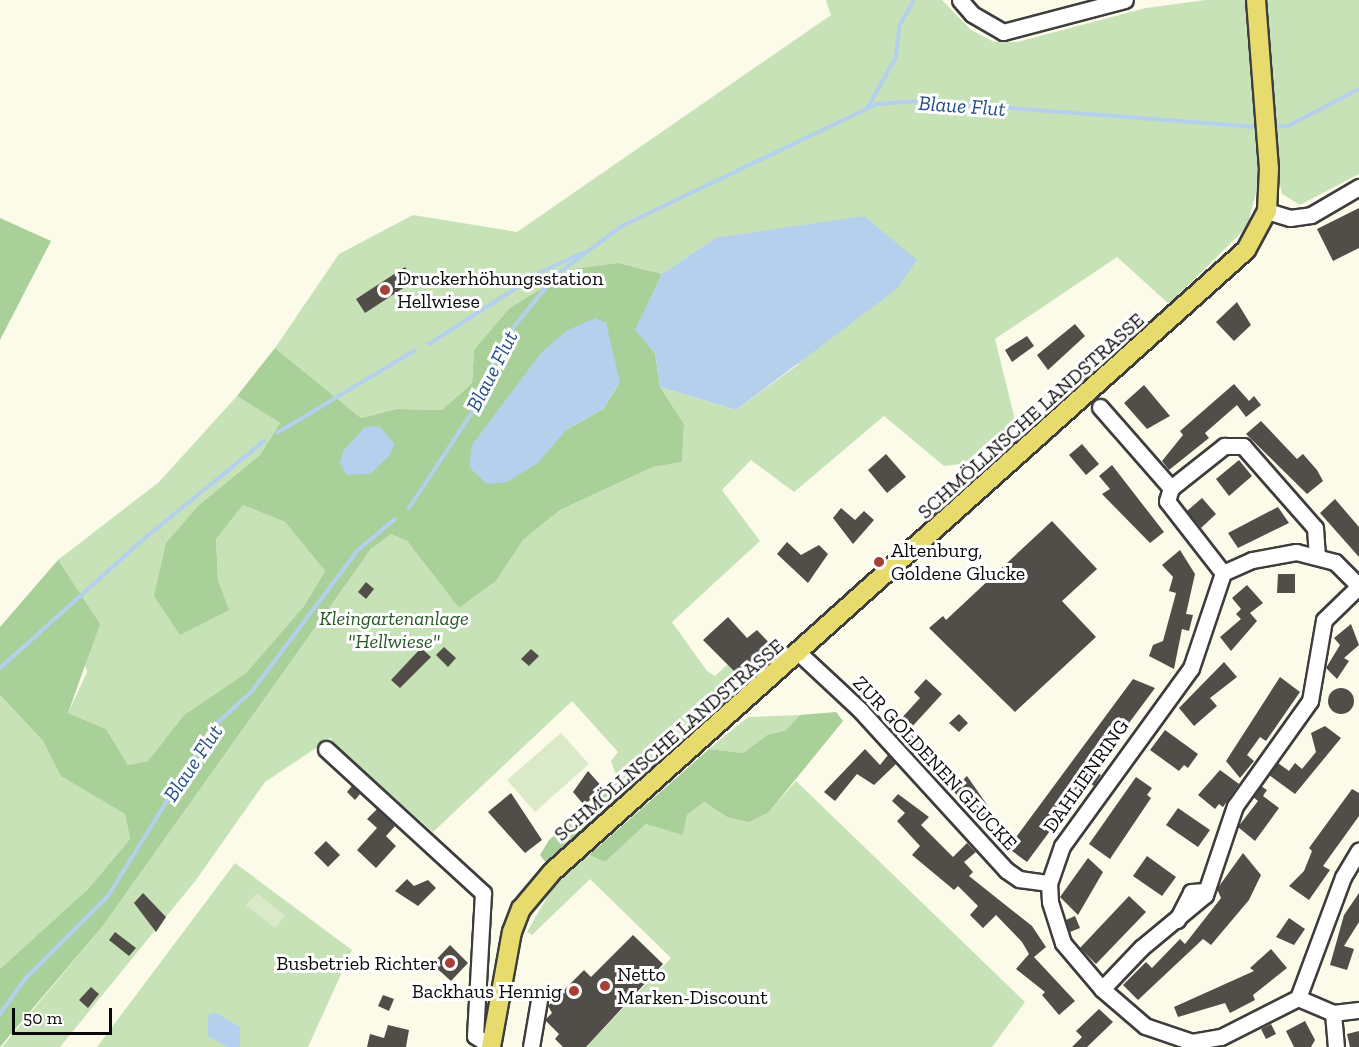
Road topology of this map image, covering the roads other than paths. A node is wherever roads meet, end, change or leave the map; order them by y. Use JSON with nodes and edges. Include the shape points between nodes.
{"nodes":[{"id":1,"x":960,"y":0,"type":"edge"},
{"id":2,"x":1125,"y":0,"type":"edge"},
{"id":3,"x":1256,"y":0,"type":"edge"},
{"id":4,"x":1359,"y":188,"type":"edge"},
{"id":5,"x":1267,"y":211,"type":"junction"},
{"id":6,"x":1100,"y":407,"type":"dead end"},
{"id":7,"x":1171,"y":488,"type":"junction"},
{"id":8,"x":1317,"y":555,"type":"junction"},
{"id":9,"x":1223,"y":573,"type":"junction"},
{"id":10,"x":1359,"y":586,"type":"edge"},
{"id":11,"x":800,"y":654,"type":"junction"},
{"id":12,"x":326,"y":749,"type":"dead end"},
{"id":13,"x":1359,"y":850,"type":"edge"},
{"id":14,"x":1049,"y":883,"type":"junction"},
{"id":15,"x":1102,"y":989,"type":"junction"},
{"id":16,"x":1298,"y":998,"type":"junction"},
{"id":17,"x":539,"y":1000,"type":"dead end"},
{"id":18,"x":1359,"y":1010,"type":"edge"},
{"id":19,"x":1333,"y":1013,"type":"junction"},
{"id":20,"x":491,"y":1047,"type":"edge"},
{"id":21,"x":531,"y":1047,"type":"edge"},
{"id":22,"x":1336,"y":1047,"type":"edge"}],
"edges":[{"from":1,"to":2,"type":"street","via":[[972,14],[1003,32]]},
{"from":3,"to":5,"type":"main road","name":"SCHMÖLLNSCHE LANDSTRASSE","via":[[1268,140]]},
{"from":4,"to":5,"type":"street","via":[[1311,215],[1290,218]]},
{"from":5,"to":11,"type":"main road","name":"SCHMÖLLNSCHE LANDSTRASSE","via":[[1246,250],[1203,292]]},
{"from":6,"to":7,"type":"street"},
{"from":7,"to":8,"type":"street","via":[[1224,446],[1243,446],[1315,528]]},
{"from":7,"to":9,"type":"street","via":[[1171,510]]},
{"from":8,"to":9,"type":"street","via":[[1296,552],[1252,560]]},
{"from":8,"to":10,"type":"street","via":[[1335,562]]},
{"from":9,"to":14,"type":"street","name":"DAHLIENRING","via":[[1191,668],[1062,846]]},
{"from":10,"to":15,"type":"street","via":[[1324,620],[1310,701],[1235,806],[1206,891],[1178,920],[1141,948]]},
{"from":11,"to":14,"type":"street","name":"ZUR GOLDENEN GLUCKE","via":[[860,710],[1006,870],[1019,879]]},
{"from":11,"to":20,"type":"main road","name":"SCHMÖLLNSCHE LANDSTRASSE","via":[[552,872],[521,909],[512,932]]},
{"from":12,"to":20,"type":"street","via":[[483,893],[475,1036]]},
{"from":13,"to":16,"type":"street","via":[[1343,877]]},
{"from":14,"to":15,"type":"street","via":[[1063,943]]},
{"from":15,"to":16,"type":"street","via":[[1144,1026],[1192,1042],[1221,1037]]},
{"from":16,"to":19,"type":"street"},
{"from":17,"to":21,"type":"street"},
{"from":18,"to":19,"type":"street"},
{"from":19,"to":22,"type":"street"}]}
